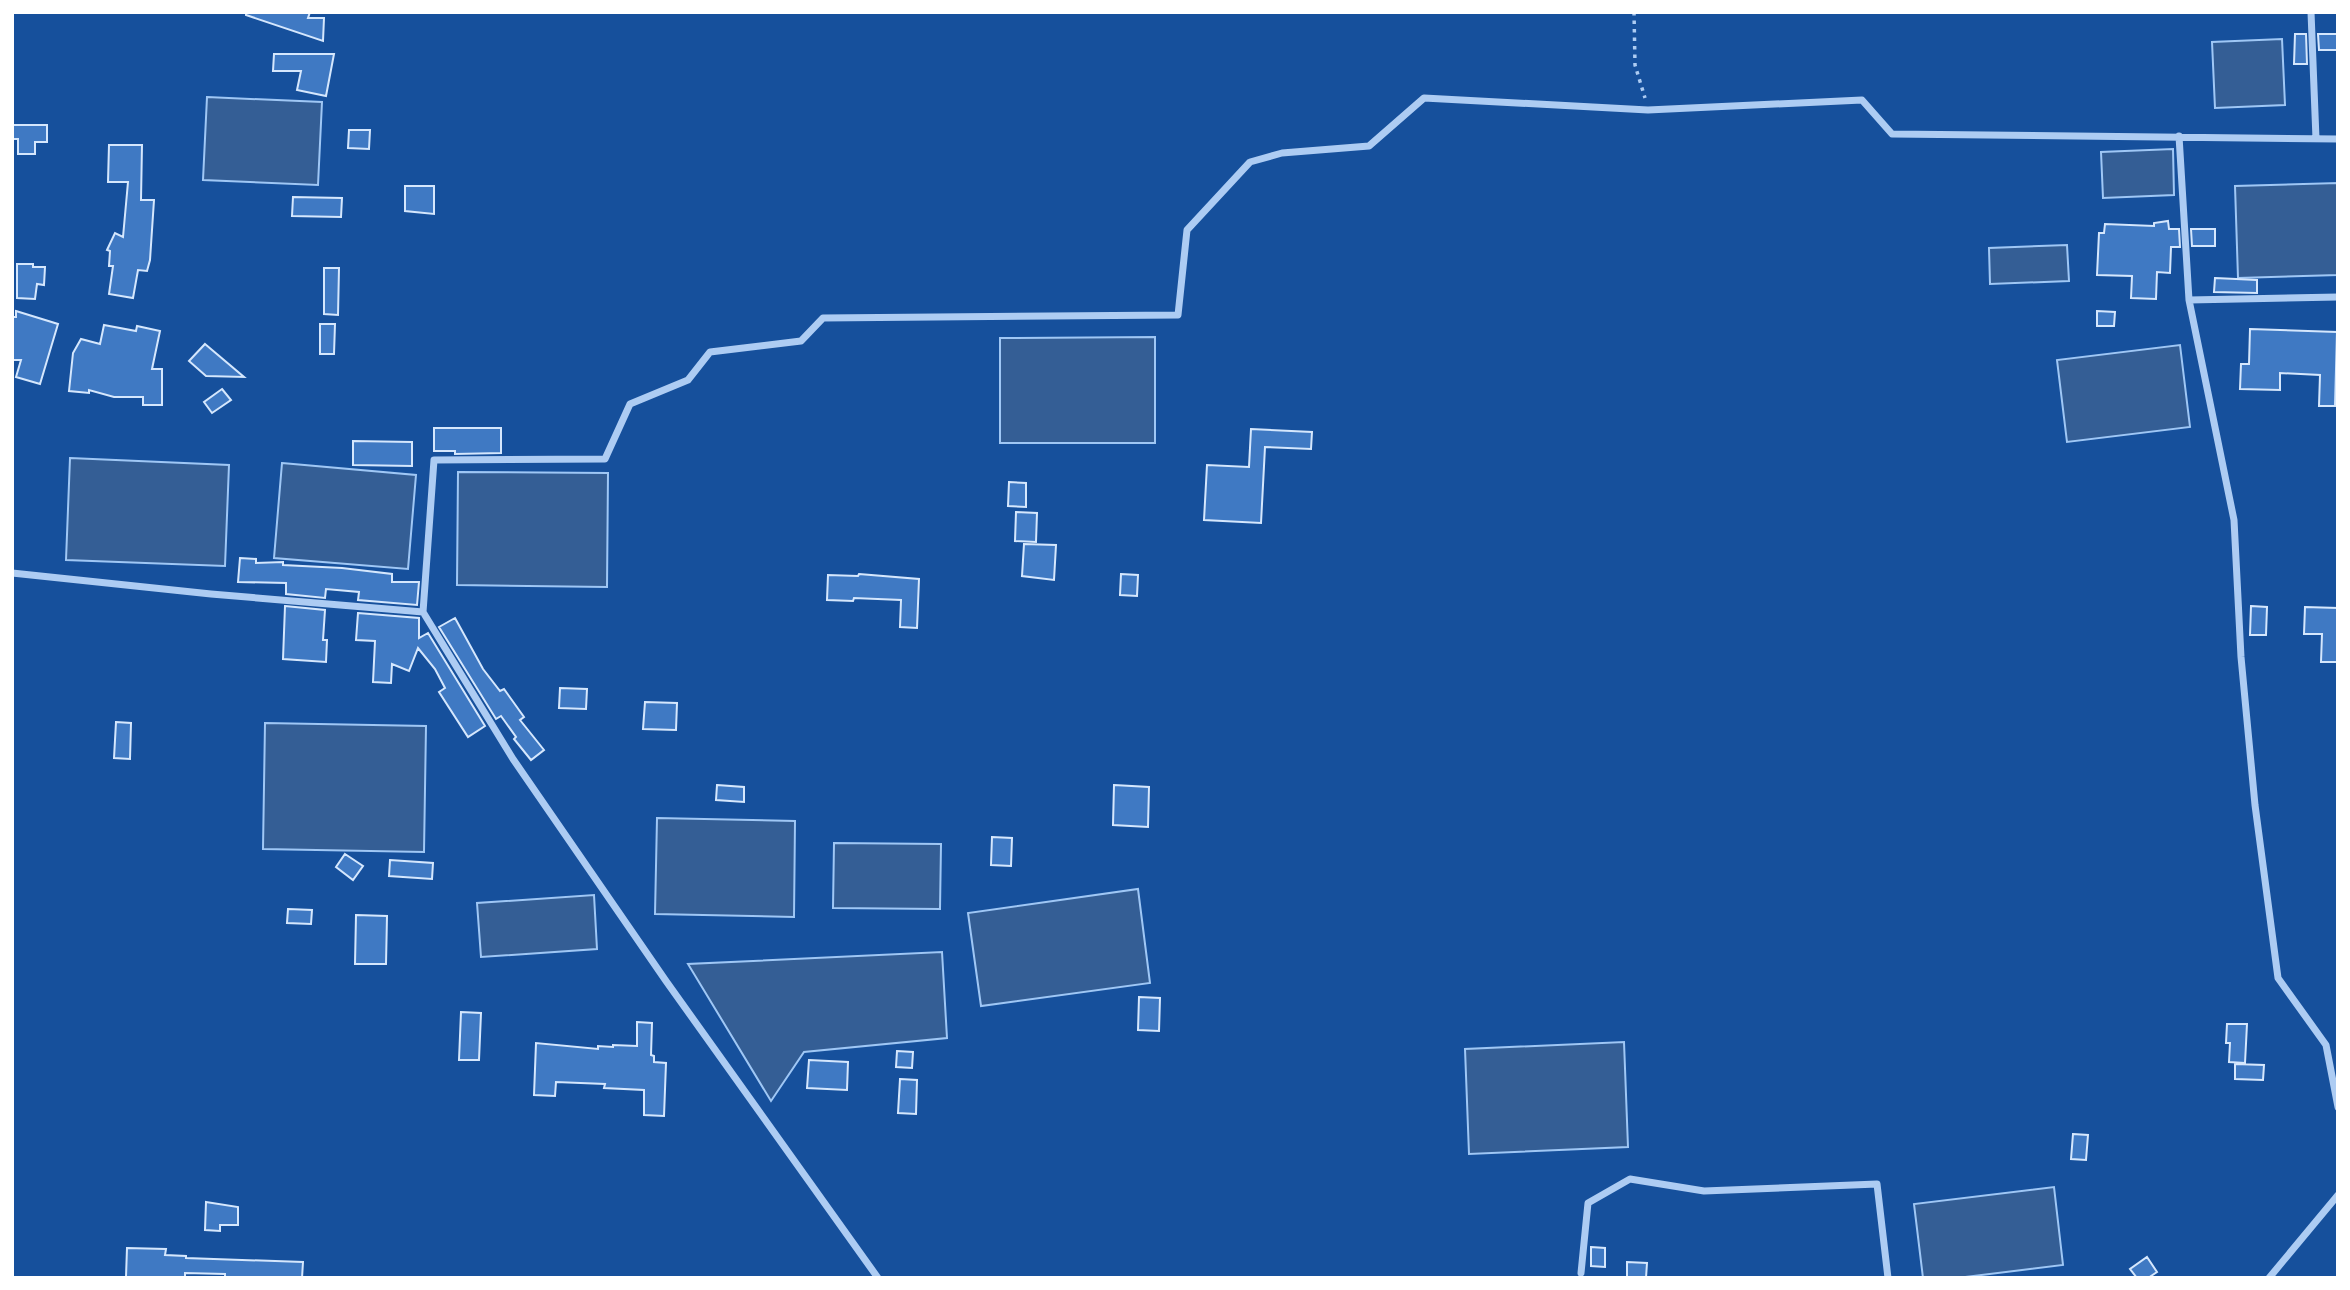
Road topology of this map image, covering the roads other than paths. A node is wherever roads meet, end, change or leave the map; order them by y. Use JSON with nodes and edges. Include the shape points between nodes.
{"nodes":[{"id":1,"x":2311,"y":12,"type":"edge"},
{"id":2,"x":2179,"y":136,"type":"junction"},
{"id":3,"x":2316,"y":139,"type":"junction"},
{"id":4,"x":2338,"y":139,"type":"edge"},
{"id":5,"x":2338,"y":296,"type":"edge"},
{"id":6,"x":2189,"y":300,"type":"junction"},
{"id":7,"x":12,"y":573,"type":"edge"},
{"id":8,"x":423,"y":612,"type":"junction"},
{"id":9,"x":2338,"y":1107,"type":"edge"},
{"id":10,"x":2338,"y":1195,"type":"edge"},
{"id":11,"x":1581,"y":1273,"type":"dead end"},
{"id":12,"x":878,"y":1278,"type":"edge"},
{"id":13,"x":1888,"y":1278,"type":"edge"},
{"id":14,"x":2269,"y":1278,"type":"edge"}],
"edges":[{"from":1,"to":3,"type":"street"},
{"from":2,"to":3,"type":"street"},
{"from":2,"to":6,"type":"street"},
{"from":2,"to":8,"type":"street","via":[[1892,134],[1862,100],[1648,110],[1423,98],[1369,146],[1283,153],[1250,162],[1187,230],[1178,315],[823,318],[801,341],[710,352],[688,380],[630,404],[605,459],[434,460]]},
{"from":3,"to":4,"type":"street"},
{"from":5,"to":6,"type":"street"},
{"from":6,"to":9,"type":"street","via":[[2234,520],[2255,805],[2278,978],[2326,1045]]},
{"from":7,"to":8,"type":"street"},
{"from":8,"to":12,"type":"street","via":[[513,759]]},
{"from":10,"to":14,"type":"street"},
{"from":11,"to":13,"type":"street","via":[[1588,1203],[1630,1179],[1704,1191],[1877,1184]]}]}
